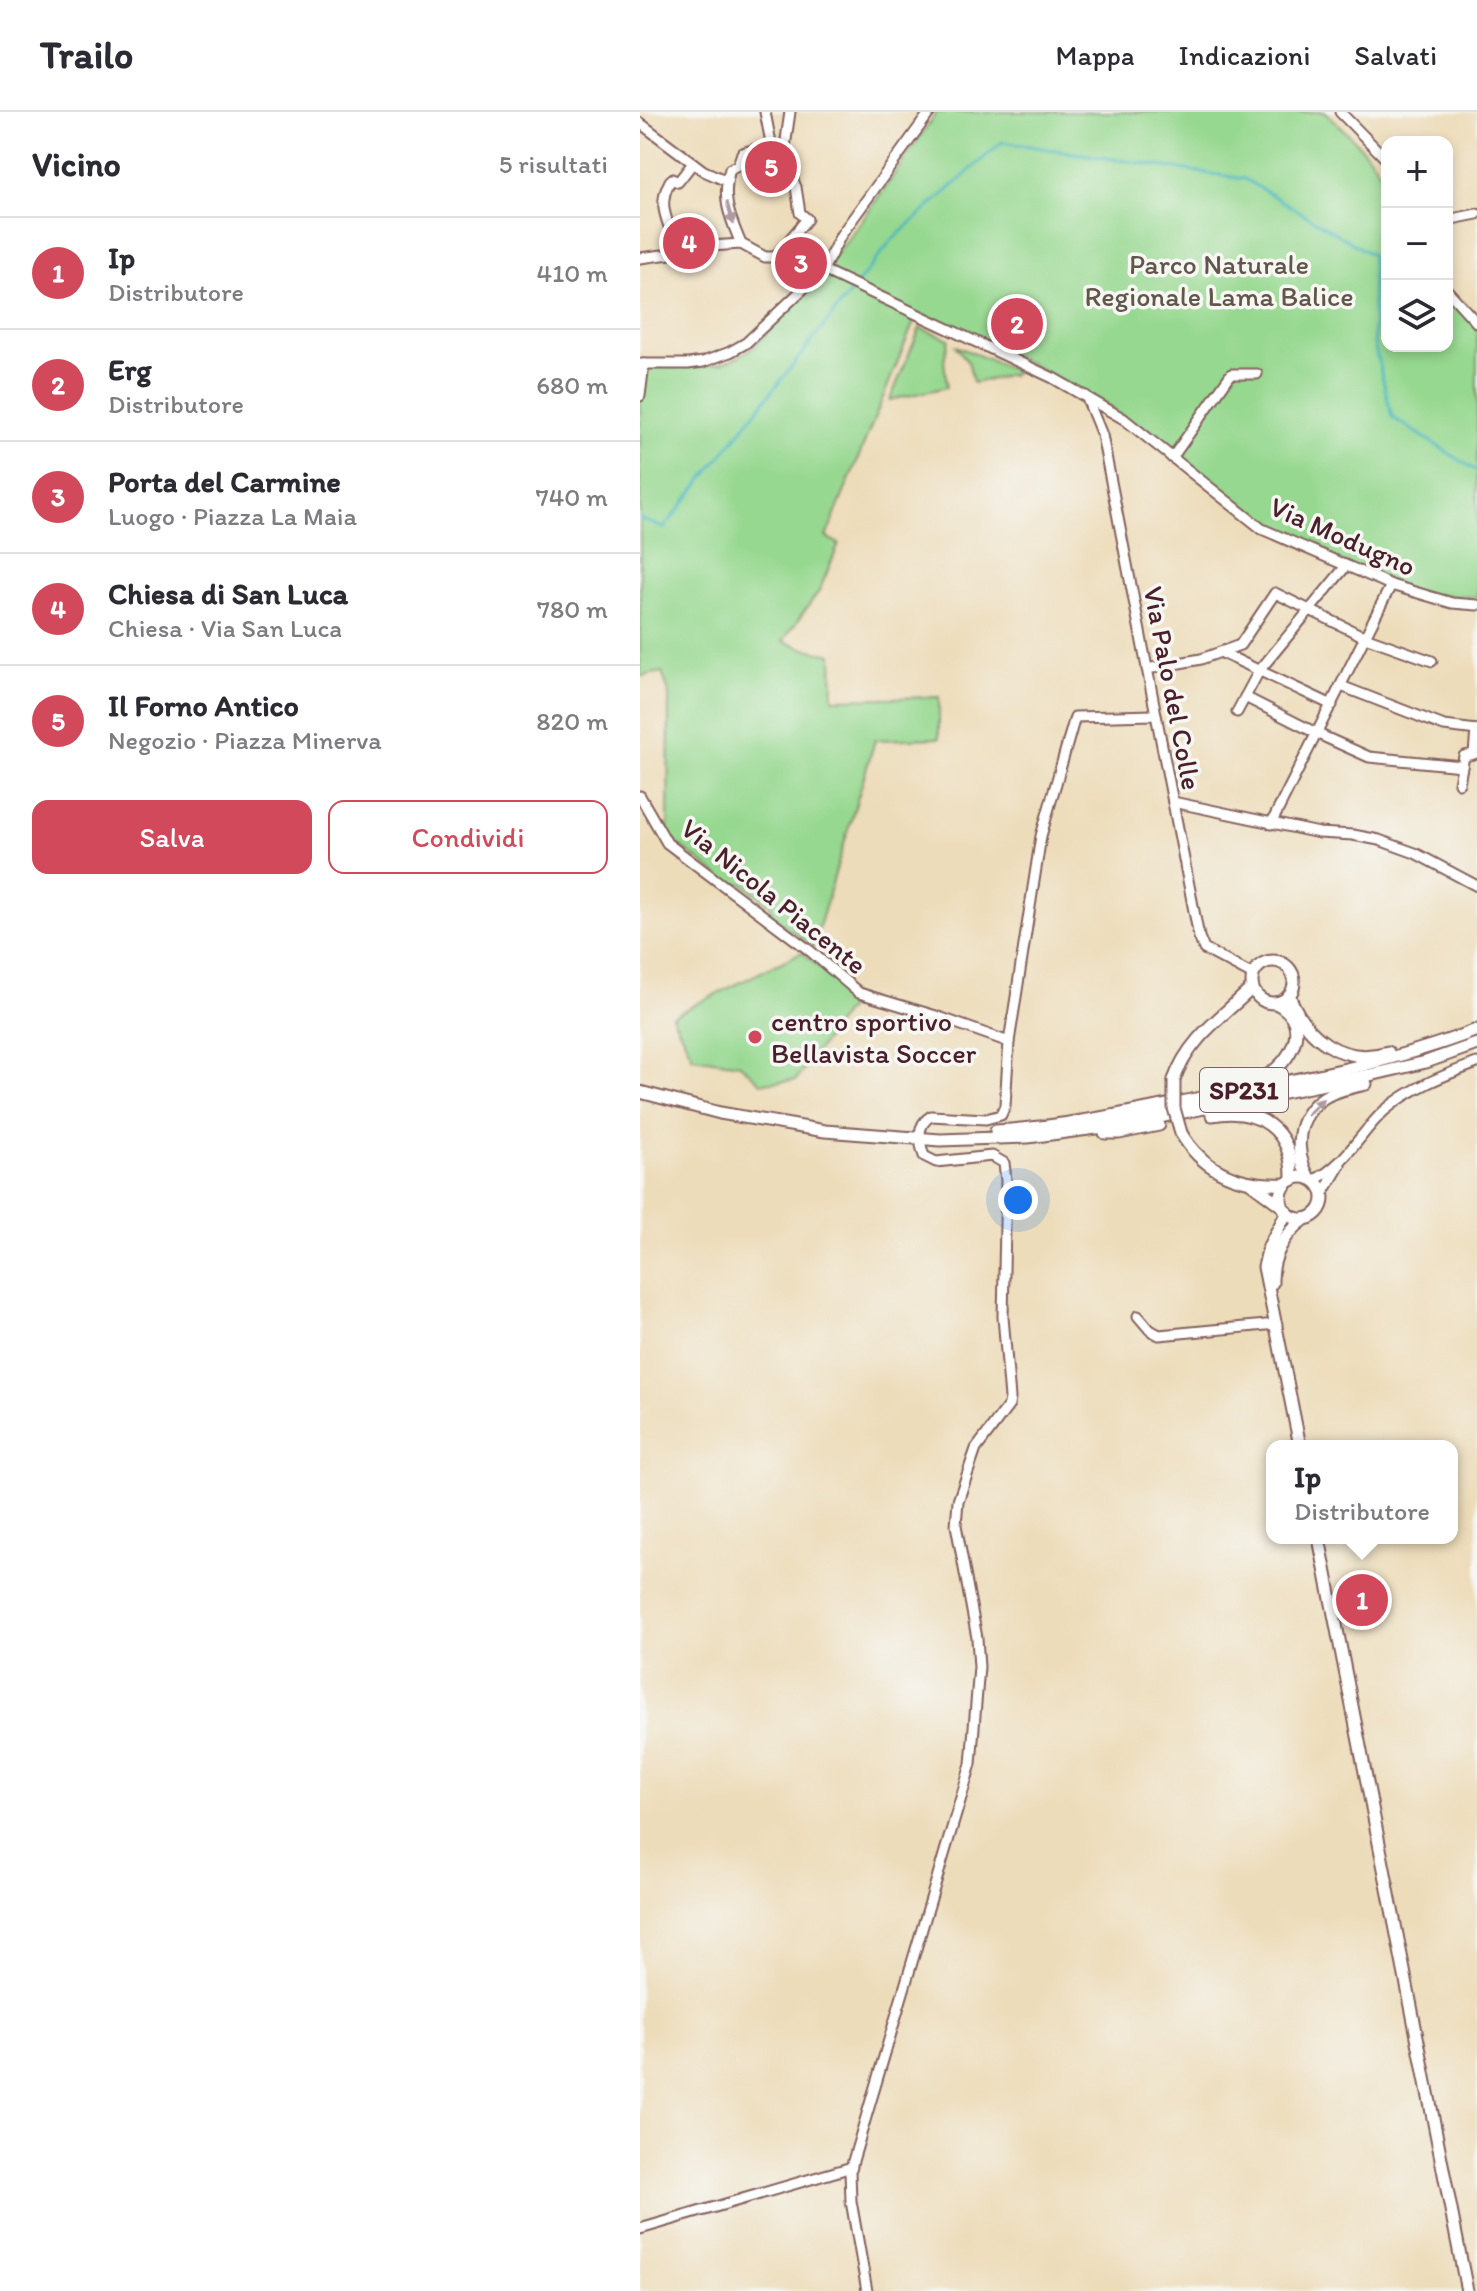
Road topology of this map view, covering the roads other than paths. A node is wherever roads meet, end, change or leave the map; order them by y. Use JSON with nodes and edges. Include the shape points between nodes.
{"nodes":[{"id":1,"x":765,"y":112,"type":"edge"},
{"id":2,"x":790,"y":112,"type":"edge"},
{"id":3,"x":930,"y":112,"type":"edge"},
{"id":4,"x":1340,"y":112,"type":"edge"},
{"id":5,"x":640,"y":123,"type":"edge"},
{"id":6,"x":785,"y":147,"type":"junction"},
{"id":7,"x":770,"y":148,"type":"junction"},
{"id":8,"x":1381,"y":154,"type":"edge"},
{"id":9,"x":693,"y":163,"type":"junction"},
{"id":10,"x":727,"y":181,"type":"junction"},
{"id":11,"x":1477,"y":214,"type":"edge"},
{"id":12,"x":1453,"y":219,"type":"edge"},
{"id":13,"x":741,"y":244,"type":"junction"},
{"id":14,"x":676,"y":252,"type":"junction"},
{"id":15,"x":770,"y":257,"type":"junction"},
{"id":16,"x":640,"y":258,"type":"edge"},
{"id":17,"x":823,"y":270,"type":"junction"},
{"id":18,"x":1453,"y":297,"type":"edge"},
{"id":19,"x":1477,"y":323,"type":"edge"},
{"id":20,"x":642,"y":364,"type":"edge"},
{"id":21,"x":1257,"y":374,"type":"dead end"},
{"id":22,"x":640,"y":396,"type":"edge"},
{"id":23,"x":1086,"y":396,"type":"junction"},
{"id":24,"x":1113,"y":413,"type":"junction"},
{"id":25,"x":1102,"y":435,"type":"junction"},
{"id":26,"x":1172,"y":458,"type":"junction"},
{"id":27,"x":1346,"y":566,"type":"junction"},
{"id":28,"x":1391,"y":585,"type":"junction"},
{"id":29,"x":1477,"y":605,"type":"edge"},
{"id":30,"x":1309,"y":611,"type":"junction"},
{"id":31,"x":1365,"y":637,"type":"junction"},
{"id":32,"x":1220,"y":652,"type":"junction"},
{"id":33,"x":1432,"y":661,"type":"dead end"},
{"id":34,"x":1147,"y":669,"type":"junction"},
{"id":35,"x":1259,"y":671,"type":"junction"},
{"id":36,"x":1341,"y":686,"type":"junction"},
{"id":37,"x":1245,"y":697,"type":"junction"},
{"id":38,"x":1332,"y":705,"type":"junction"},
{"id":39,"x":1237,"y":712,"type":"dead end"},
{"id":40,"x":1155,"y":715,"type":"junction"},
{"id":41,"x":1476,"y":730,"type":"edge"},
{"id":42,"x":1318,"y":734,"type":"junction"},
{"id":43,"x":1476,"y":754,"type":"edge"},
{"id":44,"x":1462,"y":766,"type":"junction"},
{"id":45,"x":1459,"y":783,"type":"dead end"},
{"id":46,"x":640,"y":796,"type":"edge"},
{"id":47,"x":1173,"y":802,"type":"junction"},
{"id":48,"x":1271,"y":824,"type":"junction"},
{"id":49,"x":1477,"y":886,"type":"edge"},
{"id":50,"x":1255,"y":971,"type":"junction"},
{"id":51,"x":1255,"y":992,"type":"junction"},
{"id":52,"x":1289,"y":995,"type":"junction"},
{"id":53,"x":1276,"y":1003,"type":"junction"},
{"id":54,"x":1477,"y":1028,"type":"edge"},
{"id":55,"x":1009,"y":1042,"type":"junction"},
{"id":56,"x":1477,"y":1047,"type":"edge"},
{"id":57,"x":1477,"y":1063,"type":"edge"},
{"id":58,"x":640,"y":1092,"type":"edge"},
{"id":59,"x":1101,"y":1117,"type":"junction"},
{"id":60,"x":1069,"y":1133,"type":"junction"},
{"id":61,"x":919,"y":1137,"type":"junction"},
{"id":62,"x":1342,"y":1162,"type":"junction"},
{"id":63,"x":1312,"y":1179,"type":"junction"},
{"id":64,"x":1251,"y":1182,"type":"junction"},
{"id":65,"x":1289,"y":1182,"type":"junction"},
{"id":66,"x":1323,"y":1194,"type":"junction"},
{"id":67,"x":1285,"y":1209,"type":"junction"},
{"id":68,"x":1305,"y":1219,"type":"junction"},
{"id":69,"x":1271,"y":1291,"type":"junction"},
{"id":70,"x":1138,"y":1316,"type":"dead end"},
{"id":71,"x":1277,"y":1324,"type":"junction"},
{"id":72,"x":1299,"y":1440,"type":"edge"},
{"id":73,"x":1320,"y":1544,"type":"edge"},
{"id":74,"x":852,"y":2167,"type":"junction"},
{"id":75,"x":640,"y":2229,"type":"edge"},
{"id":76,"x":867,"y":2291,"type":"edge"},
{"id":77,"x":1467,"y":2291,"type":"edge"}],
"edges":[{"from":1,"to":7,"type":"street"},
{"from":2,"to":6,"type":"street"},
{"from":3,"to":17,"type":"street","via":[[841,235]]},
{"from":4,"to":8,"type":"street"},
{"from":5,"to":9,"type":"street"},
{"from":6,"to":7,"type":"street"},
{"from":6,"to":15,"type":"street","via":[[800,213],[807,221]]},
{"from":7,"to":10,"type":"street","via":[[742,153]]},
{"from":9,"to":10,"type":"street"},
{"from":9,"to":14,"type":"street","via":[[678,182],[670,181],[663,197]]},
{"from":10,"to":13,"type":"street","one_way":true,"via":[[725,196]]},
{"from":11,"to":12,"type":"street"},
{"from":13,"to":14,"type":"street"},
{"from":13,"to":15,"type":"street","name":"Via Modugno"},
{"from":14,"to":16,"type":"street"},
{"from":15,"to":17,"type":"street","name":"Via Modugno"},
{"from":17,"to":20,"type":"street","via":[[730,352],[703,362]]},
{"from":17,"to":23,"type":"street","name":"Via Modugno"},
{"from":18,"to":19,"type":"street"},
{"from":20,"to":22,"type":"street"},
{"from":21,"to":26,"type":"street","via":[[1231,374]]},
{"from":23,"to":24,"type":"street","name":"Via Modugno"},
{"from":23,"to":25,"type":"street","name":"Via Palo del Colle"},
{"from":24,"to":25,"type":"street","via":[[1099,422]]},
{"from":24,"to":26,"type":"street","name":"Via Modugno"},
{"from":25,"to":34,"type":"street","name":"Via Palo del Colle"},
{"from":26,"to":27,"type":"street","name":"Via Modugno","via":[[1262,529]]},
{"from":27,"to":28,"type":"street","name":"Via Modugno"},
{"from":27,"to":30,"type":"street"},
{"from":28,"to":29,"type":"street","name":"Via Modugno"},
{"from":28,"to":31,"type":"street"},
{"from":30,"to":31,"type":"street"},
{"from":30,"to":32,"type":"street","via":[[1275,593],[1240,645]]},
{"from":30,"to":35,"type":"street"},
{"from":31,"to":33,"type":"street"},
{"from":31,"to":36,"type":"street"},
{"from":32,"to":34,"type":"street"},
{"from":32,"to":35,"type":"street"},
{"from":34,"to":40,"type":"street","name":"Via Palo del Colle"},
{"from":35,"to":37,"type":"street"},
{"from":35,"to":38,"type":"street"},
{"from":36,"to":38,"type":"street"},
{"from":36,"to":41,"type":"street","via":[[1444,726]]},
{"from":37,"to":39,"type":"street"},
{"from":37,"to":42,"type":"street"},
{"from":38,"to":42,"type":"street"},
{"from":40,"to":47,"type":"street","name":"Via Palo del Colle"},
{"from":40,"to":55,"type":"street","via":[[1075,717],[1041,836]]},
{"from":41,"to":43,"type":"street"},
{"from":42,"to":44,"type":"street","via":[[1369,757]]},
{"from":42,"to":48,"type":"street"},
{"from":43,"to":44,"type":"street","via":[[1464,756]]},
{"from":44,"to":45,"type":"street"},
{"from":46,"to":55,"type":"street","name":"Via Nicola Piacente","via":[[667,843],[859,993]]},
{"from":47,"to":48,"type":"street"},
{"from":47,"to":50,"type":"street","name":"Via Palo del Colle","via":[[1204,949]]},
{"from":48,"to":49,"type":"street","via":[[1379,840]]},
{"from":50,"to":51,"type":"main road"},
{"from":50,"to":52,"type":"main road","via":[[1277,961],[1289,968],[1294,982]]},
{"from":51,"to":53,"type":"main road"},
{"from":51,"to":64,"type":"main road","bridge":true,"via":[[1196,1040],[1174,1080],[1181,1133],[1196,1155],[1207,1165]]},
{"from":52,"to":53,"type":"main road"},
{"from":52,"to":54,"type":"main road","via":[[1313,1034],[1359,1055]]},
{"from":53,"to":59,"type":"main road","via":[[1292,1019],[1294,1040],[1291,1054],[1267,1078]]},
{"from":54,"to":59,"type":"main road","number":"SP231","via":[[1368,1065]]},
{"from":55,"to":61,"type":"street","via":[[1001,1115],[931,1116]]},
{"from":56,"to":60,"type":"main road","number":"SP231","via":[[1370,1075]]},
{"from":63,"to":56,"type":"main road","one_way":true,"via":[[1300,1157],[1300,1130],[1323,1098]]},
{"from":57,"to":62,"type":"street","via":[[1399,1100]]},
{"from":58,"to":61,"type":"main road","number":"SP231","via":[[797,1127]]},
{"from":59,"to":61,"type":"main road","number":"SP231"},
{"from":60,"to":61,"type":"main road","number":"SP231"},
{"from":60,"to":65,"type":"main road","via":[[1119,1133],[1224,1113],[1251,1116],[1282,1137],[1290,1155]]},
{"from":61,"to":74,"type":"street","via":[[924,1156],[936,1162],[992,1156],[1004,1163],[1003,1317],[1010,1398],[976,1449],[958,1501],[956,1525],[979,1667],[971,1764]]},
{"from":62,"to":63,"type":"street"},
{"from":62,"to":66,"type":"street"},
{"from":63,"to":65,"type":"main road"},
{"from":63,"to":66,"type":"main road"},
{"from":64,"to":65,"type":"main road"},
{"from":64,"to":67,"type":"main road"},
{"from":65,"to":67,"type":"main road","via":[[1281,1195]]},
{"from":66,"to":68,"type":"main road","via":[[1318,1213]]},
{"from":67,"to":68,"type":"main road"},
{"from":67,"to":69,"type":"main road","via":[[1265,1256]]},
{"from":68,"to":69,"type":"main road","via":[[1276,1253]]},
{"from":69,"to":71,"type":"main road"},
{"from":70,"to":71,"type":"street","via":[[1159,1335]]},
{"from":71,"to":72,"type":"main road"},
{"from":73,"to":77,"type":"main road"},
{"from":74,"to":75,"type":"street"},
{"from":74,"to":76,"type":"street","via":[[851,2201]]}]}
